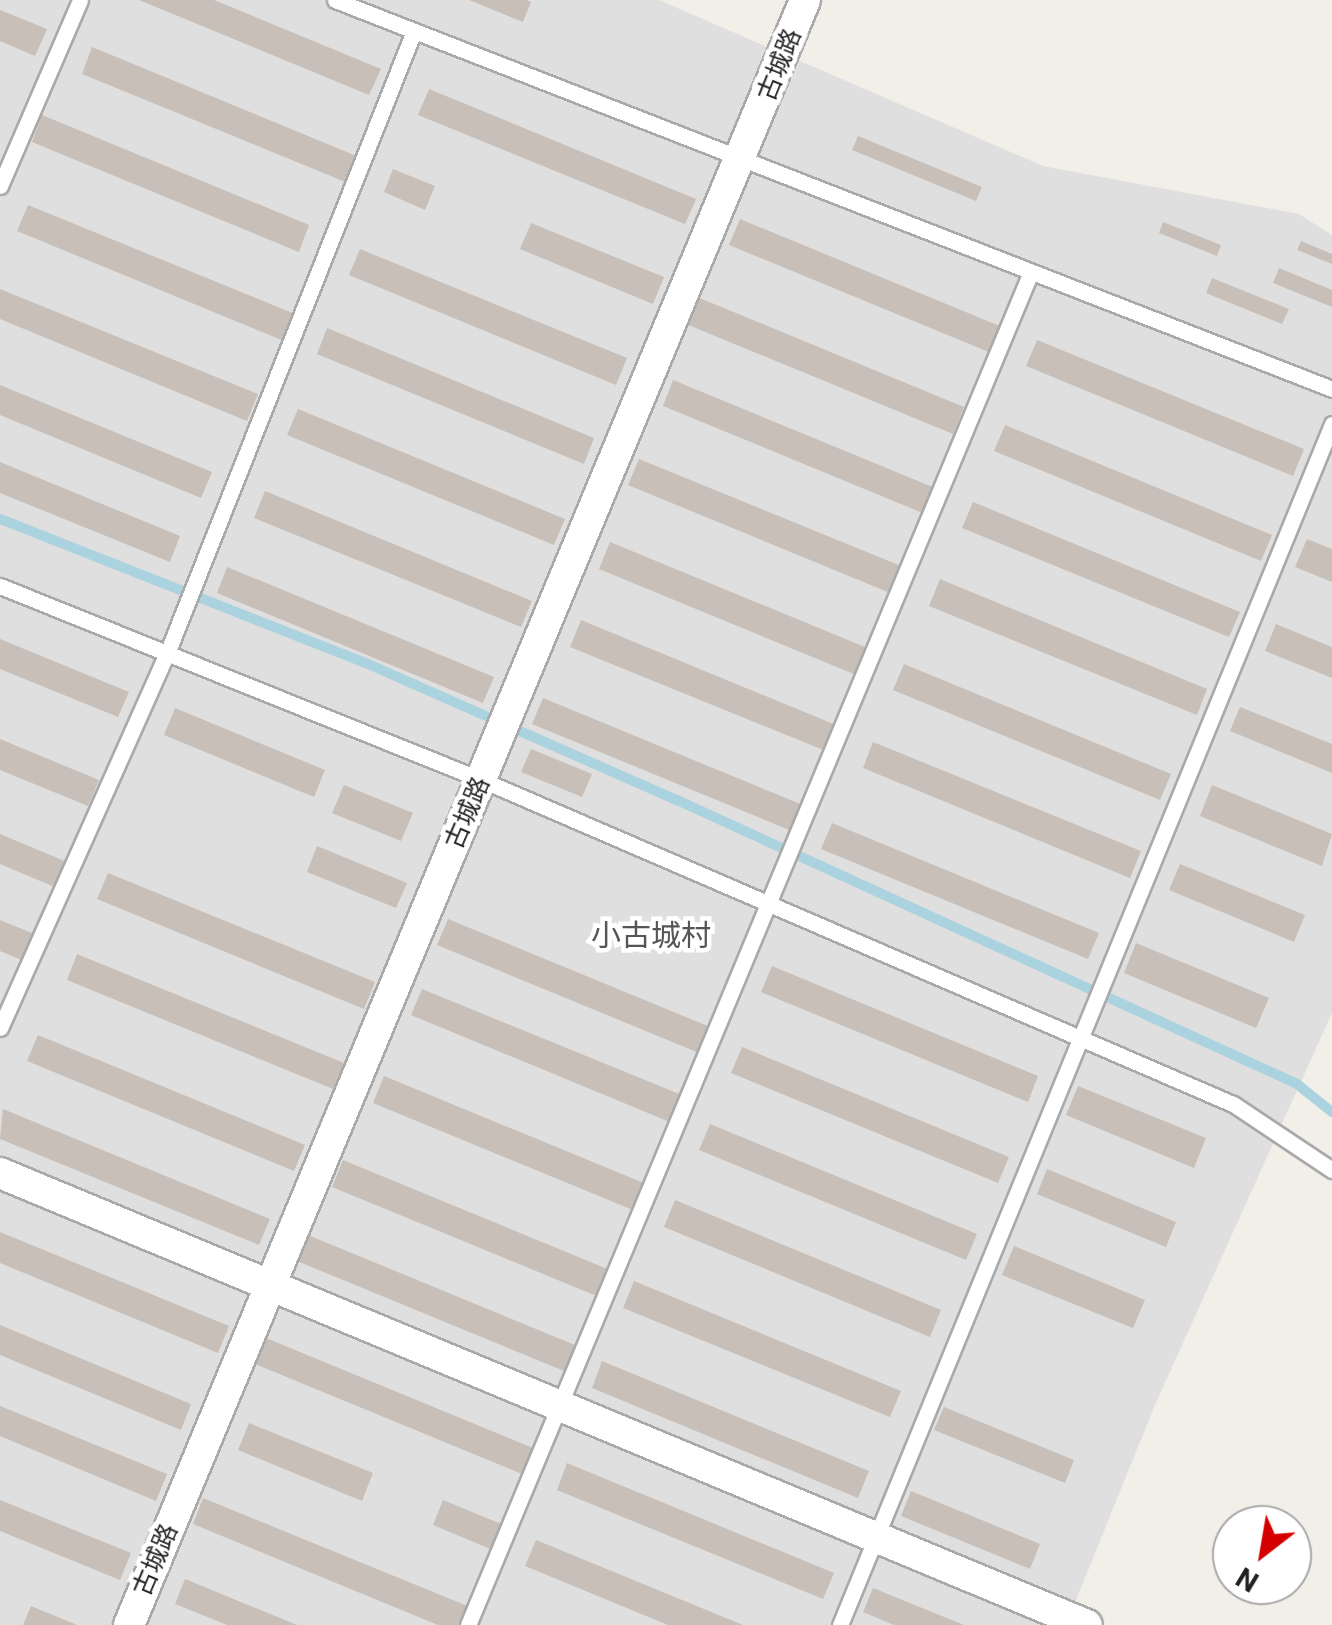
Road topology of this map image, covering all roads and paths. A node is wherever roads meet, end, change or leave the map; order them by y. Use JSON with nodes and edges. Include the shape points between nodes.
{"nodes":[{"id":1,"x":80,"y":0,"type":"edge"},
{"id":2,"x":335,"y":0,"type":"edge"},
{"id":3,"x":806,"y":0,"type":"edge"},
{"id":4,"x":414,"y":31,"type":"junction"},
{"id":5,"x":742,"y":159,"type":"junction"},
{"id":6,"x":0,"y":186,"type":"edge"},
{"id":7,"x":1031,"y":272,"type":"junction"},
{"id":8,"x":1332,"y":389,"type":"edge"},
{"id":9,"x":1332,"y":424,"type":"edge"},
{"id":10,"x":0,"y":586,"type":"edge"},
{"id":11,"x":166,"y":656,"type":"junction"},
{"id":12,"x":482,"y":780,"type":"junction"},
{"id":13,"x":768,"y":904,"type":"junction"},
{"id":14,"x":0,"y":1028,"type":"edge"},
{"id":15,"x":1080,"y":1038,"type":"junction"},
{"id":16,"x":1332,"y":1170,"type":"edge"},
{"id":17,"x":0,"y":1172,"type":"edge"},
{"id":18,"x":271,"y":1285,"type":"junction"},
{"id":19,"x":560,"y":1406,"type":"junction"},
{"id":20,"x":876,"y":1537,"type":"junction"},
{"id":21,"x":129,"y":1625,"type":"edge"},
{"id":22,"x":468,"y":1625,"type":"edge"},
{"id":23,"x":840,"y":1625,"type":"edge"},
{"id":24,"x":1087,"y":1625,"type":"edge"}],
"edges":[{"from":1,"to":6,"type":"lane"},
{"from":2,"to":4,"type":"lane"},
{"from":3,"to":5,"type":"street","name":"古城路"},
{"from":4,"to":5,"type":"lane"},
{"from":4,"to":11,"type":"lane"},
{"from":5,"to":7,"type":"lane"},
{"from":5,"to":12,"type":"street","name":"古城路"},
{"from":7,"to":8,"type":"lane"},
{"from":7,"to":13,"type":"lane"},
{"from":9,"to":15,"type":"lane"},
{"from":10,"to":11,"type":"lane"},
{"from":11,"to":12,"type":"lane"},
{"from":11,"to":14,"type":"lane"},
{"from":12,"to":13,"type":"lane"},
{"from":12,"to":18,"type":"street","name":"古城路"},
{"from":13,"to":15,"type":"lane"},
{"from":13,"to":19,"type":"lane"},
{"from":15,"to":16,"type":"lane","via":[[1232,1104]]},
{"from":15,"to":20,"type":"lane"},
{"from":17,"to":18,"type":"street"},
{"from":18,"to":19,"type":"street"},
{"from":18,"to":21,"type":"street","name":"古城路"},
{"from":19,"to":20,"type":"street"},
{"from":19,"to":22,"type":"lane"},
{"from":20,"to":23,"type":"lane"},
{"from":20,"to":24,"type":"street"}]}
